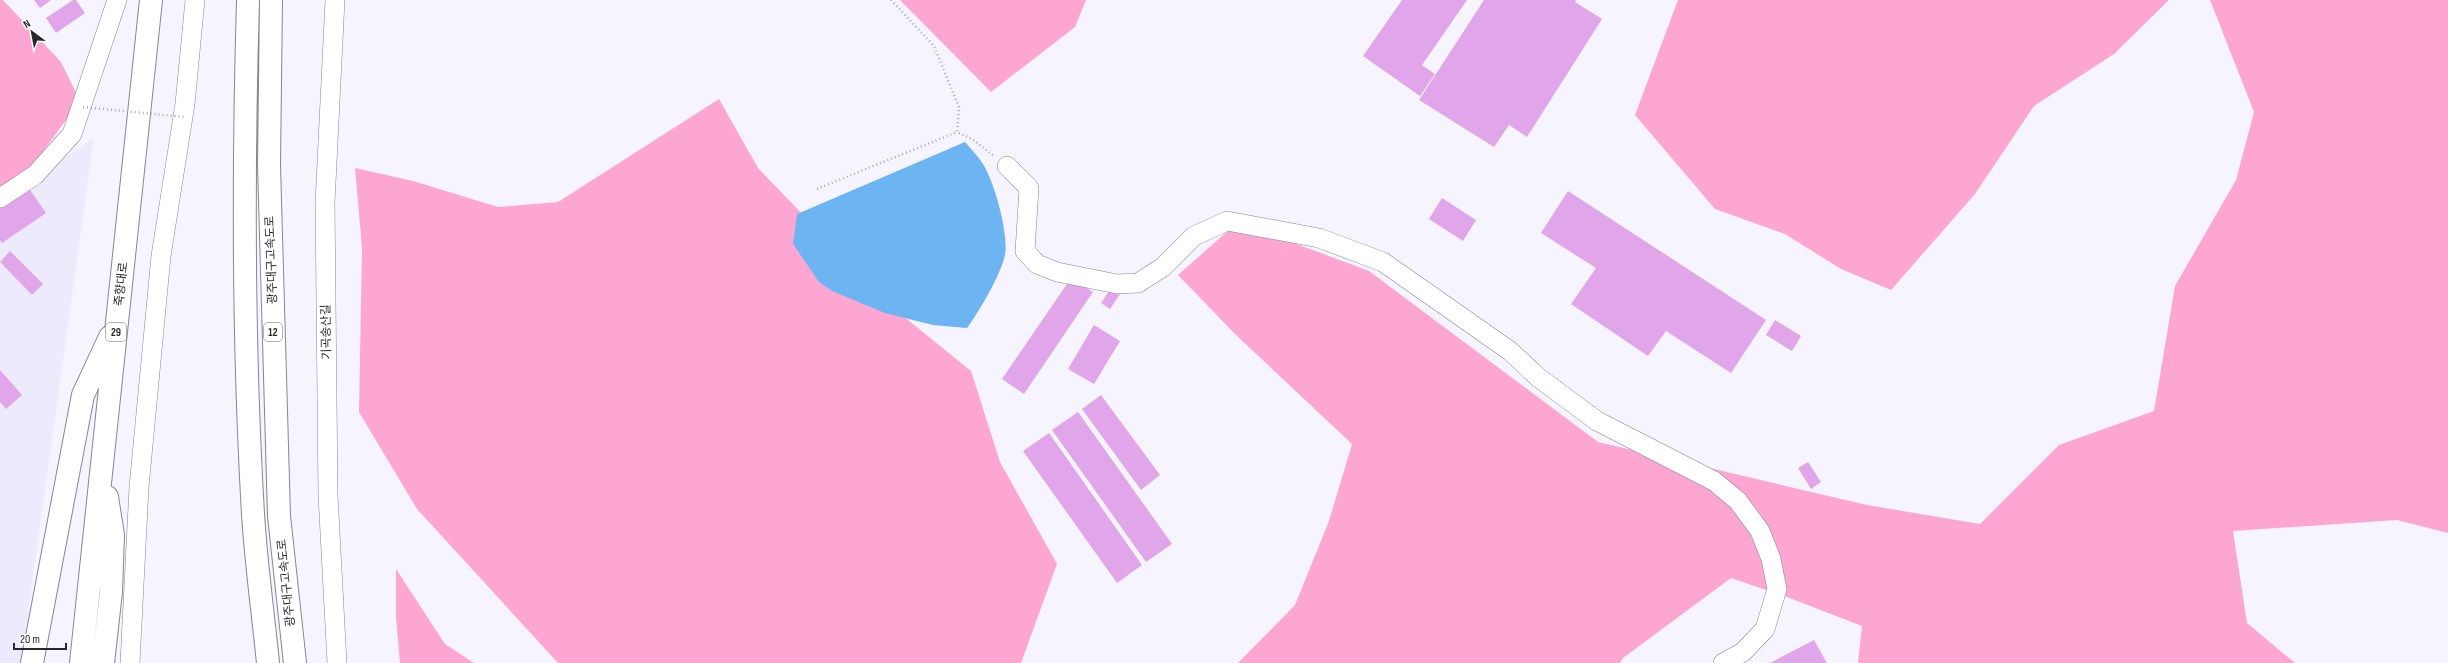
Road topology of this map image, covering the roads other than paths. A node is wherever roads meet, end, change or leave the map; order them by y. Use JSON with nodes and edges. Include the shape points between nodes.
{"nodes":[{"id":1,"x":117,"y":0,"type":"edge"},
{"id":2,"x":151,"y":0,"type":"edge"},
{"id":3,"x":195,"y":0,"type":"edge"},
{"id":4,"x":248,"y":0,"type":"edge"},
{"id":5,"x":271,"y":0,"type":"edge"},
{"id":6,"x":335,"y":0,"type":"edge"},
{"id":7,"x":1007,"y":166,"type":"road end"},
{"id":8,"x":0,"y":198,"type":"edge"},
{"id":9,"x":117,"y":321,"type":"junction"},
{"id":10,"x":102,"y":468,"type":"junction"},
{"id":11,"x":32,"y":663,"type":"edge"},
{"id":12,"x":81,"y":663,"type":"edge"},
{"id":13,"x":103,"y":663,"type":"edge"},
{"id":14,"x":130,"y":663,"type":"edge"},
{"id":15,"x":268,"y":663,"type":"edge"},
{"id":16,"x":295,"y":663,"type":"edge"},
{"id":17,"x":337,"y":663,"type":"edge"},
{"id":18,"x":1723,"y":663,"type":"edge"}],
"edges":[{"from":1,"to":8,"type":"street","via":[[72,134],[35,175]]},
{"from":2,"to":9,"type":"main road","name":"죽향대로","number":"29"},
{"from":3,"to":14,"type":"street","via":[[184,117],[161,264],[139,487]]},
{"from":4,"to":15,"type":"main road","name":"광주대구고속도로","number":"12","via":[[243,162],[249,393],[254,514]]},
{"from":5,"to":16,"type":"main road","name":"광주대구고속도로","number":"12","via":[[269,165],[278,501]]},
{"from":6,"to":17,"type":"street","name":"기곡송산길","via":[[325,203],[328,495]]},
{"from":7,"to":18,"type":"street","via":[[1029,188],[1025,251],[1037,264],[1057,272],[1117,284],[1138,282],[1163,267],[1194,236],[1227,221],[1319,238],[1383,262],[1510,351],[1539,378],[1597,421],[1714,481],[1738,501],[1760,531],[1771,559],[1777,589],[1765,629],[1743,652]]},
{"from":9,"to":10,"type":"main road","name":"죽향대로","number":"29"},
{"from":9,"to":11,"type":"main road","via":[[83,395]]},
{"from":10,"to":12,"type":"main road","name":"죽향대로","number":"29"},
{"from":10,"to":13,"type":"main road","via":[[113,535],[111,592]]}]}
